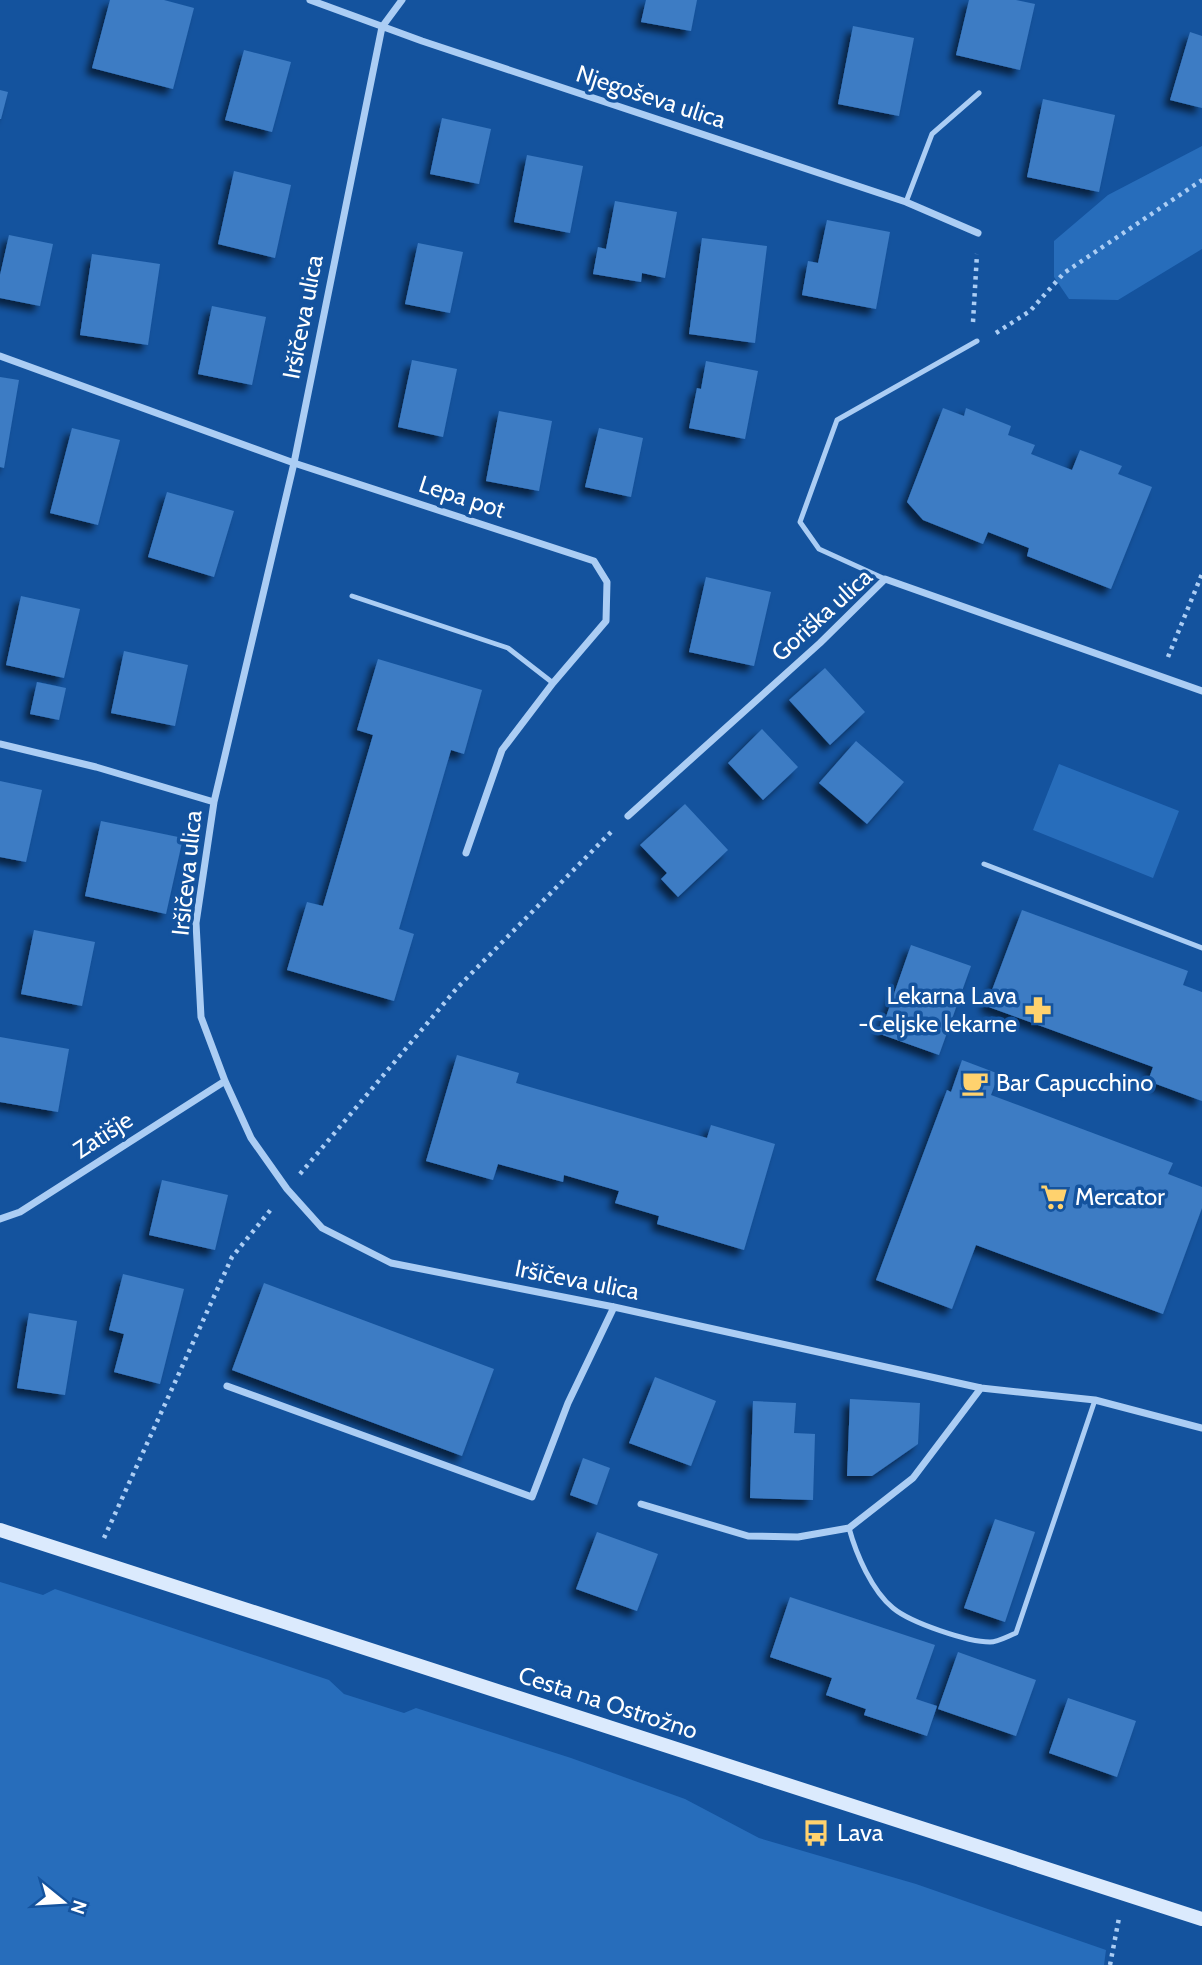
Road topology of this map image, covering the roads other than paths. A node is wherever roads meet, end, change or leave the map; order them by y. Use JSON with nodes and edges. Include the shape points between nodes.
{"nodes":[{"id":1,"x":310,"y":0,"type":"edge"},
{"id":2,"x":402,"y":0,"type":"edge"},
{"id":3,"x":382,"y":27,"type":"junction"},
{"id":4,"x":979,"y":93,"type":"dead end"},
{"id":5,"x":906,"y":202,"type":"junction"},
{"id":6,"x":978,"y":233,"type":"road end"},
{"id":7,"x":977,"y":341,"type":"road end"},
{"id":8,"x":0,"y":356,"type":"edge"},
{"id":9,"x":293,"y":463,"type":"junction"},
{"id":10,"x":885,"y":579,"type":"junction"},
{"id":11,"x":352,"y":596,"type":"dead end"},
{"id":12,"x":553,"y":682,"type":"junction"},
{"id":13,"x":1202,"y":691,"type":"edge"},
{"id":14,"x":0,"y":744,"type":"edge"},
{"id":15,"x":214,"y":802,"type":"junction"},
{"id":16,"x":628,"y":816,"type":"road end"},
{"id":17,"x":466,"y":853,"type":"dead end"},
{"id":18,"x":985,"y":864,"type":"dead end"},
{"id":19,"x":1202,"y":948,"type":"edge"},
{"id":20,"x":225,"y":1081,"type":"junction"},
{"id":21,"x":0,"y":1219,"type":"edge"},
{"id":22,"x":614,"y":1307,"type":"junction"},
{"id":23,"x":227,"y":1386,"type":"dead end"},
{"id":24,"x":981,"y":1388,"type":"junction"},
{"id":25,"x":1095,"y":1401,"type":"junction"},
{"id":26,"x":1202,"y":1428,"type":"edge"},
{"id":27,"x":641,"y":1504,"type":"dead end"},
{"id":28,"x":849,"y":1528,"type":"junction"},
{"id":29,"x":0,"y":1530,"type":"edge"},
{"id":30,"x":1202,"y":1919,"type":"edge"}],
"edges":[{"from":1,"to":3,"type":"street","name":"Njegoševa ulica"},
{"from":2,"to":3,"type":"street","name":"Iršičeva ulica"},
{"from":3,"to":5,"type":"street","name":"Njegoševa ulica"},
{"from":3,"to":9,"type":"street","name":"Iršičeva ulica"},
{"from":4,"to":5,"type":"lane","via":[[932,134]]},
{"from":5,"to":6,"type":"street","name":"Njegoševa ulica"},
{"from":7,"to":10,"type":"lane","via":[[837,420],[800,522],[819,549]]},
{"from":8,"to":9,"type":"street","name":"Lepa pot"},
{"from":9,"to":12,"type":"street","name":"Lepa pot","via":[[594,561],[607,582],[606,621]]},
{"from":9,"to":15,"type":"street","name":"Iršičeva ulica"},
{"from":10,"to":13,"type":"street","name":"Goriška ulica"},
{"from":10,"to":16,"type":"street","name":"Goriška ulica"},
{"from":11,"to":12,"type":"lane","via":[[508,648]]},
{"from":12,"to":17,"type":"street","name":"Lepa pot","via":[[502,750]]},
{"from":14,"to":15,"type":"street"},
{"from":15,"to":20,"type":"street","name":"Iršičeva ulica","via":[[197,923],[198,950],[201,1017]]},
{"from":18,"to":19,"type":"lane"},
{"from":20,"to":21,"type":"street","name":"Zatišje","via":[[20,1212]]},
{"from":20,"to":22,"type":"street","name":"Iršičeva ulica","via":[[251,1138],[322,1228],[391,1263]]},
{"from":22,"to":23,"type":"street","via":[[568,1403],[532,1497]]},
{"from":22,"to":24,"type":"street","name":"Iršičeva ulica"},
{"from":24,"to":25,"type":"street","name":"Iršičeva ulica"},
{"from":24,"to":28,"type":"street","via":[[913,1478]]},
{"from":25,"to":26,"type":"street","name":"Iršičeva ulica"},
{"from":25,"to":28,"type":"lane","via":[[1016,1633],[992,1642],[939,1631],[893,1608],[870,1579]]},
{"from":27,"to":28,"type":"street","via":[[748,1536],[798,1537]]},
{"from":29,"to":30,"type":"street","name":"Cesta na Ostrožno"}]}
